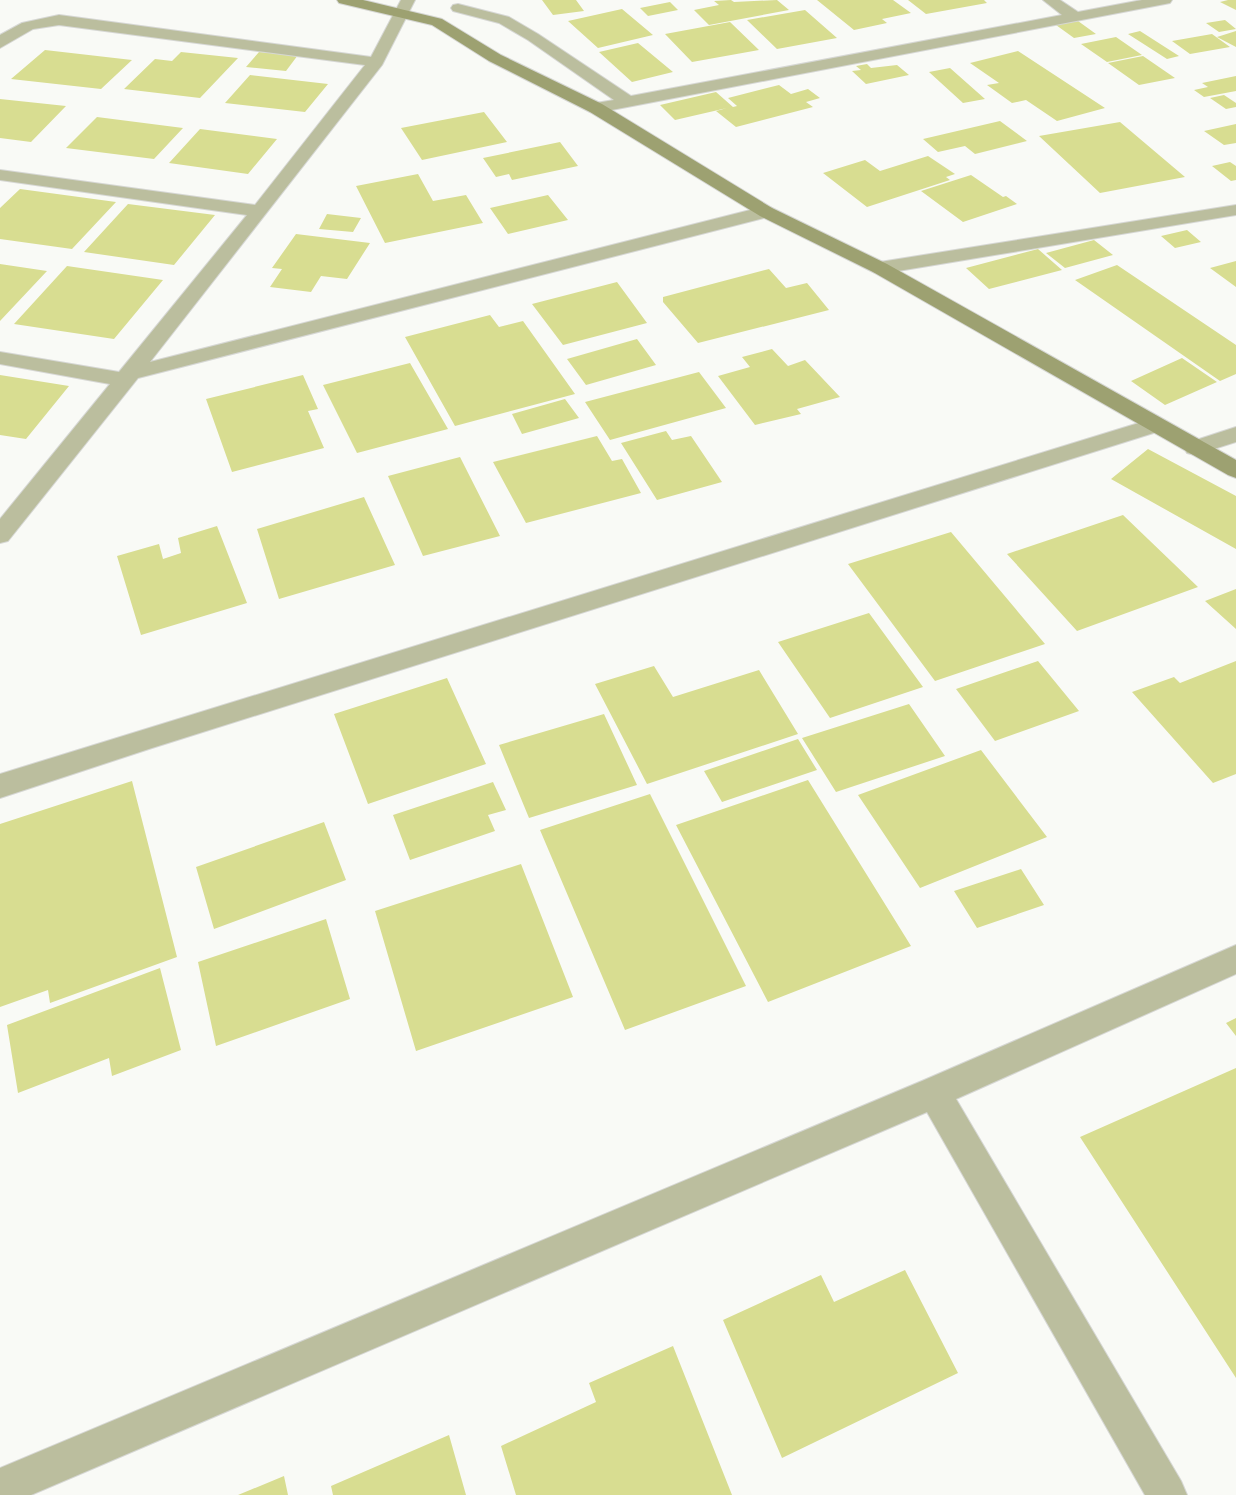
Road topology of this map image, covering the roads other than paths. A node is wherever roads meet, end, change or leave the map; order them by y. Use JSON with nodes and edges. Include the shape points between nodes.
{"nodes":[{"id":1,"x":344,"y":0,"type":"edge"},
{"id":2,"x":1050,"y":0,"type":"edge"},
{"id":3,"x":1164,"y":0,"type":"edge"},
{"id":4,"x":462,"y":4,"type":"edge"},
{"id":5,"x":404,"y":6,"type":"edge"},
{"id":6,"x":1077,"y":18,"type":"junction"},
{"id":7,"x":437,"y":22,"type":"junction"},
{"id":8,"x":0,"y":43,"type":"edge"},
{"id":9,"x":376,"y":62,"type":"junction"},
{"id":10,"x":628,"y":102,"type":"junction"},
{"id":11,"x":596,"y":108,"type":"junction"},
{"id":12,"x":0,"y":175,"type":"edge"},
{"id":13,"x":1236,"y":210,"type":"edge"},
{"id":14,"x":260,"y":211,"type":"junction"},
{"id":15,"x":766,"y":212,"type":"junction"},
{"id":16,"x":880,"y":268,"type":"junction"},
{"id":17,"x":0,"y":358,"type":"edge"},
{"id":18,"x":128,"y":376,"type":"junction"},
{"id":19,"x":1155,"y":425,"type":"junction"},
{"id":20,"x":1236,"y":434,"type":"edge"},
{"id":21,"x":1195,"y":448,"type":"junction"},
{"id":22,"x":1236,"y":470,"type":"edge"},
{"id":23,"x":0,"y":535,"type":"edge"},
{"id":24,"x":0,"y":786,"type":"edge"},
{"id":25,"x":1236,"y":959,"type":"edge"},
{"id":26,"x":934,"y":1092,"type":"junction"},
{"id":27,"x":0,"y":1488,"type":"edge"},
{"id":28,"x":1167,"y":1495,"type":"edge"}],
"edges":[{"from":1,"to":5,"type":"street"},
{"from":2,"to":6,"type":"street"},
{"from":3,"to":6,"type":"street"},
{"from":4,"to":7,"type":"street"},
{"from":4,"to":10,"type":"street","via":[[504,20],[533,37]]},
{"from":5,"to":7,"type":"street"},
{"from":5,"to":9,"type":"street"},
{"from":6,"to":10,"type":"street"},
{"from":7,"to":11,"type":"street","via":[[495,58]]},
{"from":8,"to":9,"type":"street","via":[[23,26],[59,20]]},
{"from":9,"to":14,"type":"street"},
{"from":10,"to":11,"type":"street"},
{"from":11,"to":15,"type":"street"},
{"from":12,"to":14,"type":"street"},
{"from":13,"to":16,"type":"street"},
{"from":14,"to":18,"type":"street"},
{"from":15,"to":16,"type":"street"},
{"from":15,"to":18,"type":"street"},
{"from":16,"to":19,"type":"street"},
{"from":17,"to":18,"type":"street"},
{"from":18,"to":23,"type":"street"},
{"from":19,"to":21,"type":"street"},
{"from":19,"to":24,"type":"street"},
{"from":20,"to":21,"type":"street"},
{"from":21,"to":22,"type":"street"},
{"from":25,"to":26,"type":"street"},
{"from":26,"to":27,"type":"street"},
{"from":26,"to":28,"type":"street"}]}
